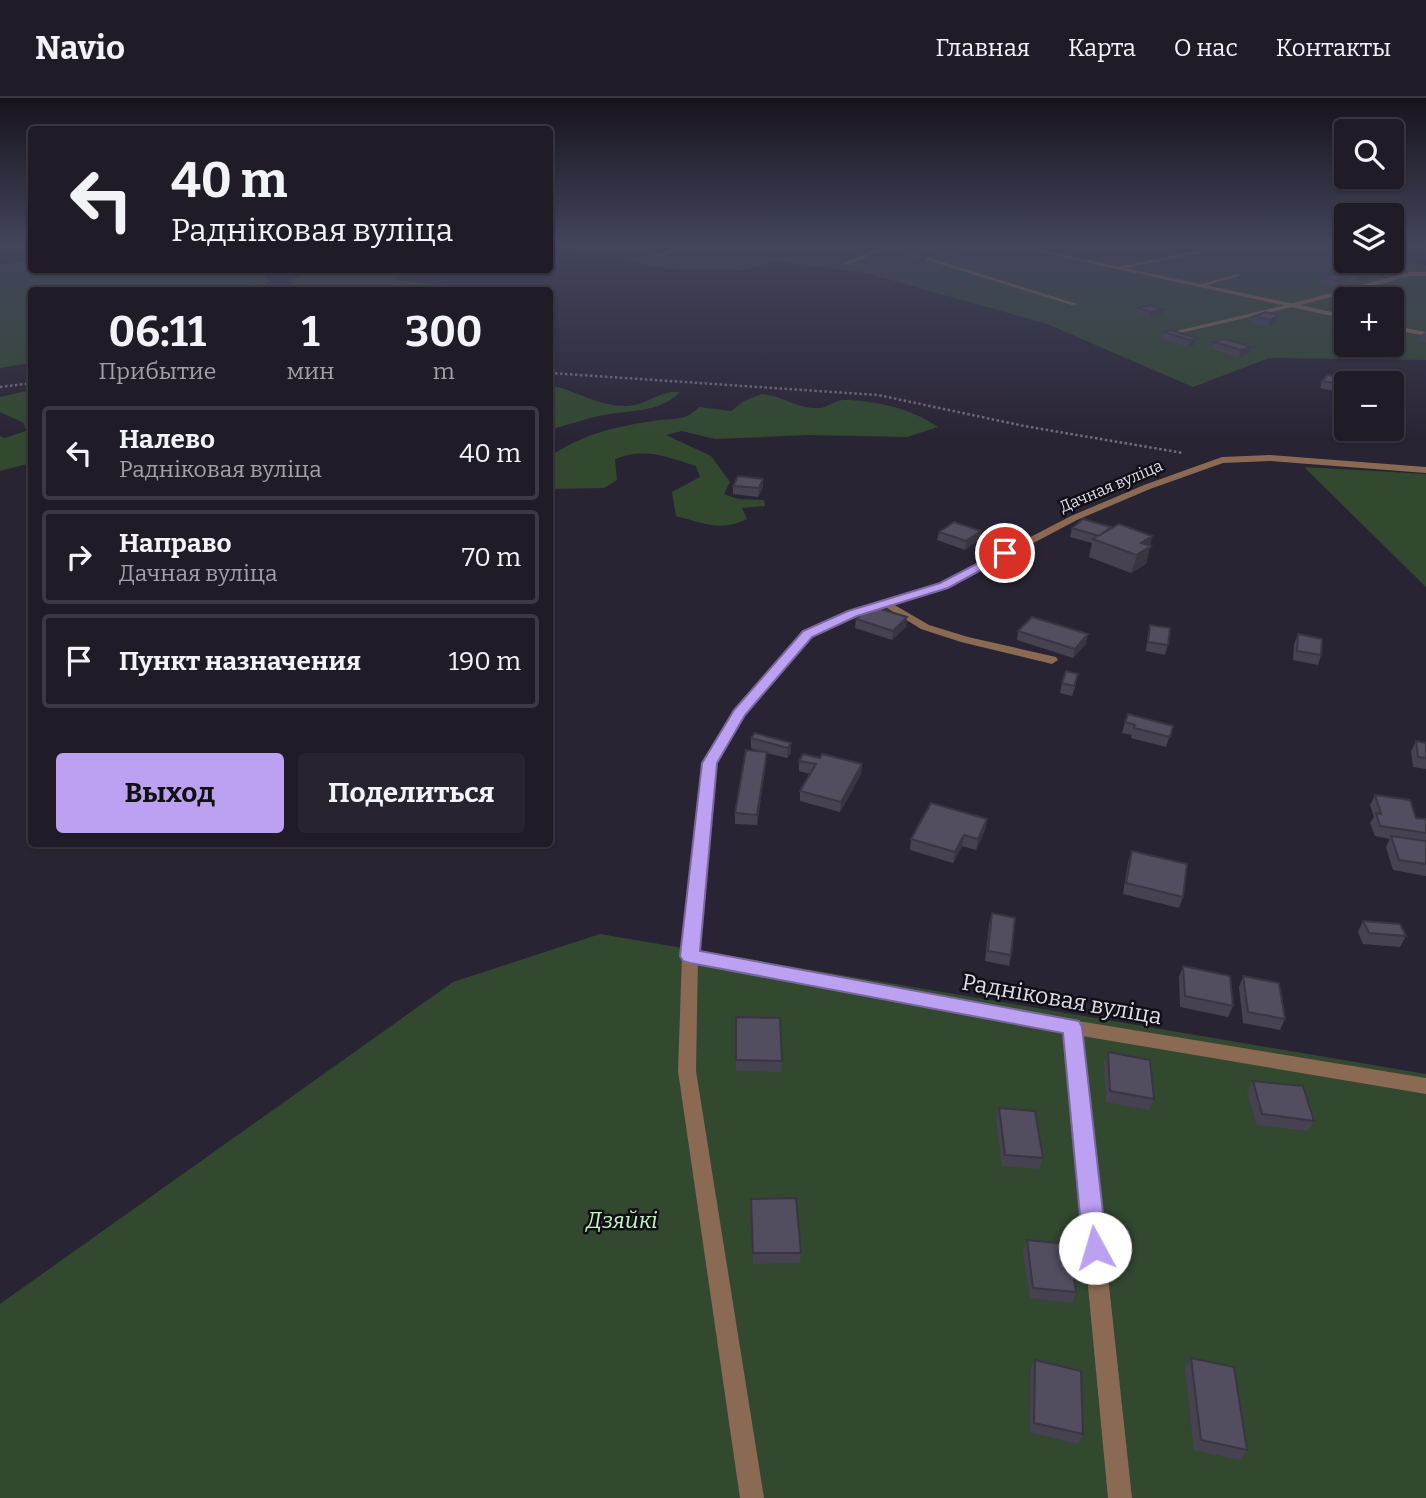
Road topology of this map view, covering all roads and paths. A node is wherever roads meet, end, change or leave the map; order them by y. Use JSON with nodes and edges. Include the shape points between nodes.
{"nodes":[{"id":1,"x":1277,"y":309,"type":"edge"},
{"id":2,"x":1308,"y":309,"type":"edge"},
{"id":3,"x":1334,"y":315,"type":"edge"},
{"id":4,"x":1404,"y":330,"type":"edge"},
{"id":5,"x":1180,"y":331,"type":"edge"},
{"id":6,"x":1426,"y":334,"type":"edge"},
{"id":7,"x":553,"y":373,"type":"edge"},
{"id":8,"x":28,"y":384,"type":"edge"},
{"id":9,"x":0,"y":387,"type":"edge"},
{"id":10,"x":1222,"y":460,"type":"junction"},
{"id":11,"x":1426,"y":470,"type":"edge"},
{"id":12,"x":886,"y":603,"type":"junction"},
{"id":13,"x":1052,"y":660,"type":"dead end"},
{"id":14,"x":690,"y":956,"type":"junction"},
{"id":15,"x":1072,"y":1027,"type":"junction"},
{"id":16,"x":1426,"y":1086,"type":"edge"},
{"id":17,"x":752,"y":1498,"type":"edge"},
{"id":18,"x":1120,"y":1498,"type":"edge"}],
"edges":[{"from":1,"to":5,"type":"street"},
{"from":2,"to":3,"type":"street"},
{"from":4,"to":6,"type":"street"},
{"from":7,"to":10,"type":"path","via":[[878,395]]},
{"from":8,"to":9,"type":"path"},
{"from":10,"to":11,"type":"street","name":"Дачная вуліца","via":[[1270,458]]},
{"from":10,"to":12,"type":"street","name":"Дачная вуліца","via":[[1074,518],[944,586]]},
{"from":12,"to":13,"type":"street","via":[[925,627]]},
{"from":12,"to":14,"type":"street","name":"Дачная вуліца","via":[[808,634],[739,713],[709,763]]},
{"from":14,"to":15,"type":"street","name":"Радніковая вуліца"},
{"from":14,"to":17,"type":"street","name":"Дачная вуліца","via":[[687,1070]]},
{"from":15,"to":16,"type":"street","name":"Радніковая вуліца"},
{"from":15,"to":18,"type":"street"}]}
